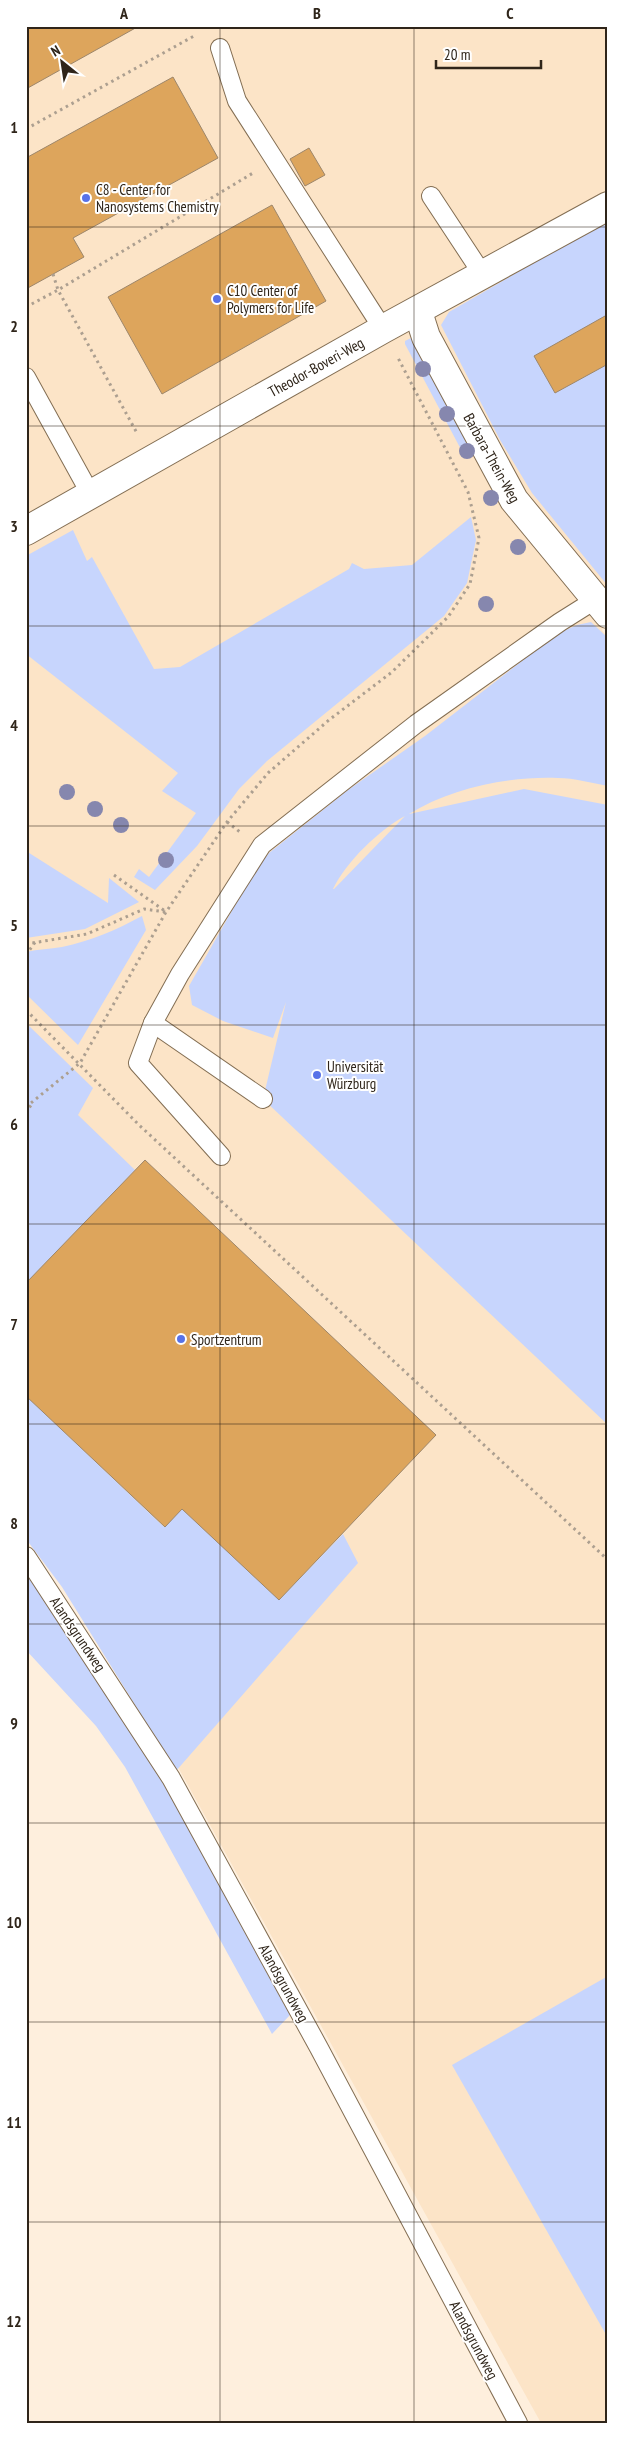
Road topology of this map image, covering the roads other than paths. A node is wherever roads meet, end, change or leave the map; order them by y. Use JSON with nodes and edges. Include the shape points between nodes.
{"nodes":[{"id":1,"x":220,"y":48,"type":"dead end"},
{"id":2,"x":431,"y":196,"type":"dead end"},
{"id":3,"x":608,"y":206,"type":"edge"},
{"id":4,"x":483,"y":276,"type":"junction"},
{"id":5,"x":418,"y":312,"type":"junction"},
{"id":6,"x":383,"y":329,"type":"junction"},
{"id":7,"x":26,"y":377,"type":"edge"},
{"id":8,"x":91,"y":495,"type":"junction"},
{"id":9,"x":26,"y":531,"type":"edge"},
{"id":10,"x":602,"y":607,"type":"edge"},
{"id":11,"x":153,"y":1023,"type":"junction"},
{"id":12,"x":263,"y":1099,"type":"dead end"},
{"id":13,"x":221,"y":1156,"type":"dead end"},
{"id":14,"x":26,"y":1556,"type":"edge"},
{"id":15,"x":518,"y":2423,"type":"edge"}],
"edges":[{"from":1,"to":6,"type":"lane","via":[[236,101]]},
{"from":2,"to":4,"type":"lane"},
{"from":3,"to":4,"type":"street","name":"Theodor-Boveri-Weg"},
{"from":4,"to":5,"type":"street","name":"Theodor-Boveri-Weg"},
{"from":5,"to":6,"type":"street","name":"Theodor-Boveri-Weg"},
{"from":5,"to":10,"type":"street","name":"Barbara-Thein-Weg","via":[[426,337],[514,500]]},
{"from":6,"to":8,"type":"street","name":"Theodor-Boveri-Weg"},
{"from":7,"to":8,"type":"lane"},
{"from":8,"to":9,"type":"street","name":"Theodor-Boveri-Weg"},
{"from":10,"to":11,"type":"lane","via":[[560,622],[416,724],[262,845],[180,974]]},
{"from":11,"to":12,"type":"lane"},
{"from":11,"to":13,"type":"lane","via":[[138,1063]]},
{"from":14,"to":15,"type":"lane","name":"Alandsgrundweg","via":[[171,1778]]}]}
